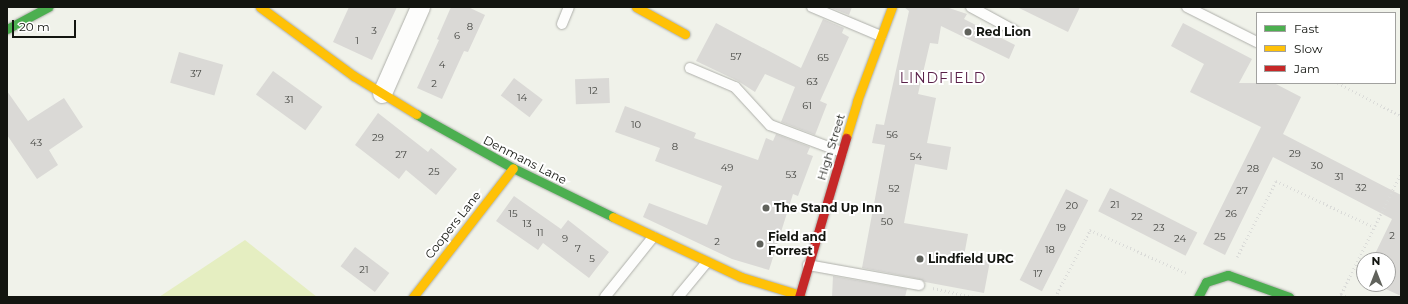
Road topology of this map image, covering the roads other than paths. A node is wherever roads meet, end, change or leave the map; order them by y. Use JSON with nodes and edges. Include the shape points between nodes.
{"nodes":[{"id":1,"x":48,"y":7,"type":"edge"},
{"id":2,"x":260,"y":7,"type":"edge"},
{"id":3,"x":420,"y":7,"type":"edge"},
{"id":4,"x":569,"y":7,"type":"edge"},
{"id":5,"x":636,"y":7,"type":"edge"},
{"id":6,"x":812,"y":7,"type":"edge"},
{"id":7,"x":892,"y":7,"type":"edge"},
{"id":8,"x":971,"y":7,"type":"edge"},
{"id":9,"x":1187,"y":7,"type":"edge"},
{"id":10,"x":562,"y":24,"type":"dead end"},
{"id":11,"x":7,"y":29,"type":"edge"},
{"id":12,"x":1015,"y":31,"type":"dead end"},
{"id":13,"x":685,"y":34,"type":"dead end"},
{"id":14,"x":881,"y":36,"type":"junction"},
{"id":15,"x":1256,"y":42,"type":"edge"},
{"id":16,"x":690,"y":68,"type":"dead end"},
{"id":17,"x":382,"y":93,"type":"junction"},
{"id":18,"x":842,"y":152,"type":"junction"},
{"id":19,"x":513,"y":168,"type":"junction"},
{"id":20,"x":653,"y":237,"type":"junction"},
{"id":21,"x":707,"y":262,"type":"junction"},
{"id":22,"x":808,"y":264,"type":"junction"},
{"id":23,"x":919,"y":286,"type":"road end"},
{"id":24,"x":799,"y":296,"type":"edge"},
{"id":25,"x":413,"y":297,"type":"edge"},
{"id":26,"x":605,"y":297,"type":"edge"},
{"id":27,"x":678,"y":297,"type":"edge"},
{"id":28,"x":1198,"y":297,"type":"edge"},
{"id":29,"x":1289,"y":297,"type":"edge"}],
"edges":[{"from":1,"to":11,"type":"street"},
{"from":2,"to":17,"type":"street","name":"Denmans Lane","via":[[354,76]]},
{"from":3,"to":17,"type":"street"},
{"from":4,"to":10,"type":"lane"},
{"from":5,"to":13,"type":"street"},
{"from":6,"to":14,"type":"lane"},
{"from":7,"to":14,"type":"street","name":"High Street"},
{"from":8,"to":12,"type":"lane"},
{"from":9,"to":15,"type":"lane"},
{"from":14,"to":18,"type":"street","name":"High Street","via":[[857,101]]},
{"from":16,"to":18,"type":"lane","via":[[735,87],[770,125]]},
{"from":17,"to":19,"type":"street","name":"Denmans Lane"},
{"from":18,"to":22,"type":"street","name":"High Street"},
{"from":19,"to":20,"type":"street","name":"Denmans Lane"},
{"from":19,"to":25,"type":"street","name":"Coopers Lane"},
{"from":20,"to":21,"type":"street","name":"Denmans Lane"},
{"from":20,"to":26,"type":"lane"},
{"from":21,"to":24,"type":"street","name":"Denmans Lane","via":[[741,277]]},
{"from":21,"to":27,"type":"lane"},
{"from":22,"to":23,"type":"lane"},
{"from":22,"to":24,"type":"street","name":"High Street"},
{"from":28,"to":29,"type":"street","via":[[1206,282],[1228,275]]}]}
